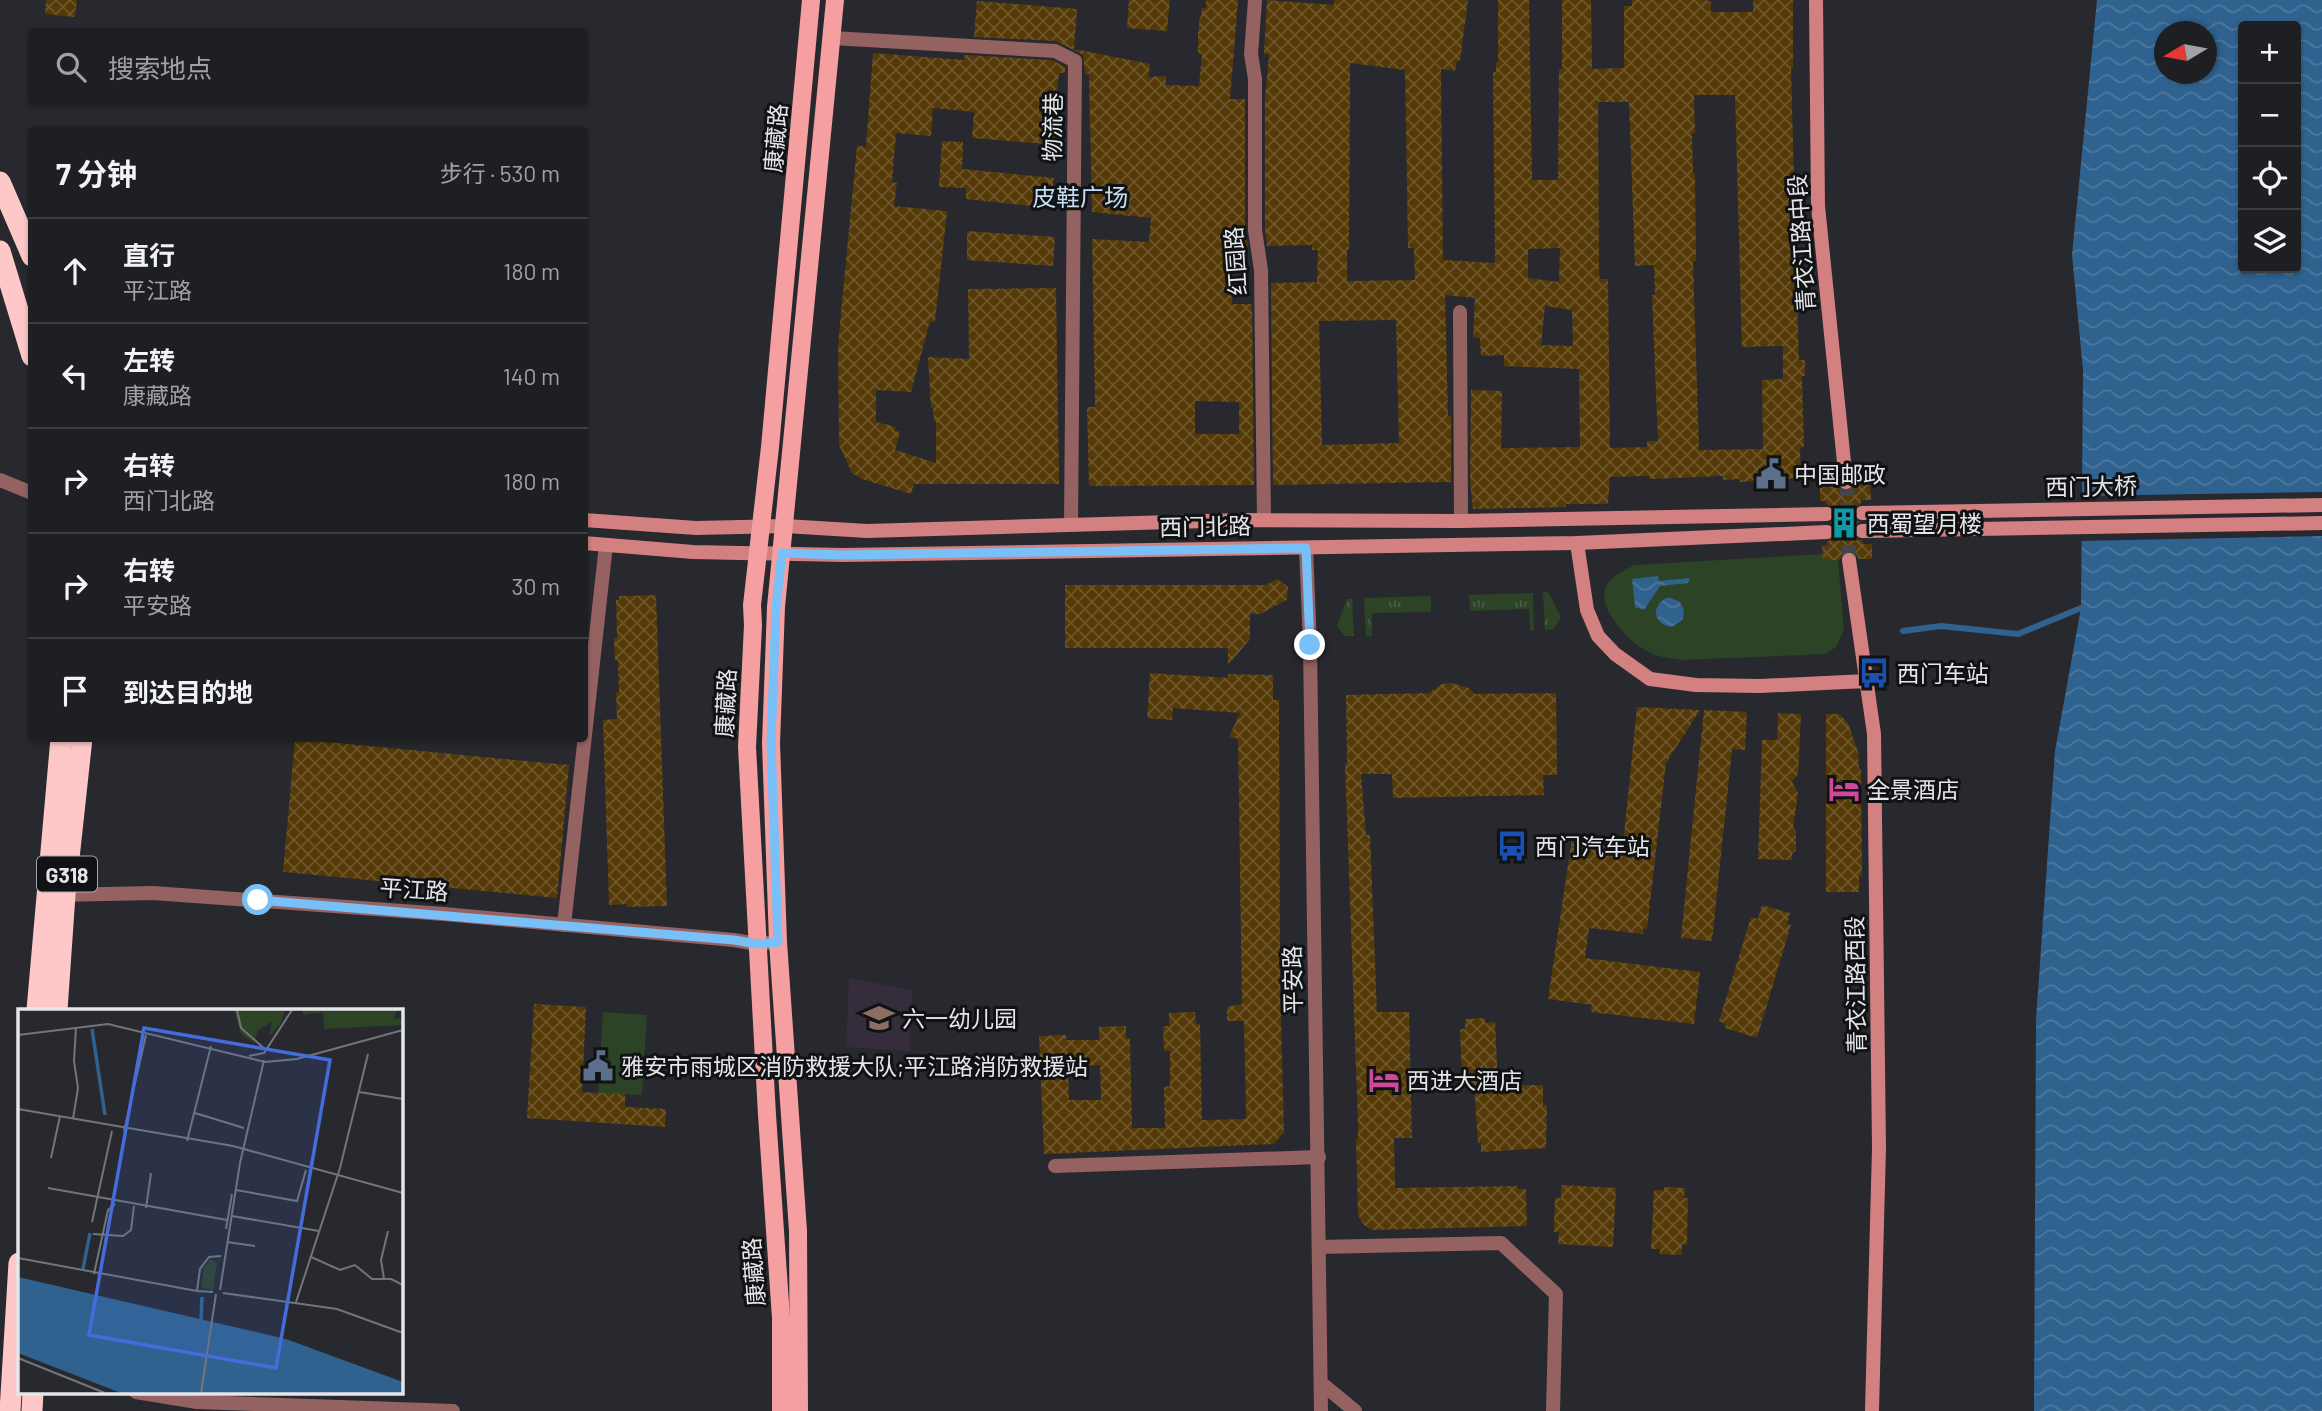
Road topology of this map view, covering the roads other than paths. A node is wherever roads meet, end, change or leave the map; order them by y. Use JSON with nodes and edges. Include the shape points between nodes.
{"nodes":[{"id":1,"x":811,"y":0,"type":"edge"},
{"id":2,"x":835,"y":0,"type":"edge"},
{"id":3,"x":1255,"y":0,"type":"edge"},
{"id":4,"x":1816,"y":0,"type":"edge"},
{"id":5,"x":832,"y":38,"type":"junction"},
{"id":6,"x":0,"y":182,"type":"edge"},
{"id":7,"x":28,"y":247,"type":"edge"},
{"id":8,"x":0,"y":251,"type":"edge"},
{"id":9,"x":1461,"y":312,"type":"dead end"},
{"id":10,"x":28,"y":343,"type":"edge"},
{"id":11,"x":1846,"y":482,"type":"tunnel mouth"},
{"id":12,"x":2,"y":485,"type":"edge"},
{"id":13,"x":28,"y":492,"type":"edge"},
{"id":14,"x":2322,"y":505,"type":"edge"},
{"id":15,"x":1861,"y":513,"type":"dead end"},
{"id":16,"x":1826,"y":514,"type":"dead end"},
{"id":17,"x":588,"y":520,"type":"edge"},
{"id":18,"x":1264,"y":520,"type":"junction"},
{"id":19,"x":1461,"y":521,"type":"junction"},
{"id":20,"x":2322,"y":523,"type":"edge"},
{"id":21,"x":1071,"y":524,"type":"junction"},
{"id":22,"x":762,"y":526,"type":"junction"},
{"id":23,"x":785,"y":526,"type":"junction"},
{"id":24,"x":1862,"y":531,"type":"dead end"},
{"id":25,"x":1827,"y":532,"type":"dead end"},
{"id":26,"x":588,"y":543,"type":"edge"},
{"id":27,"x":1577,"y":544,"type":"junction"},
{"id":28,"x":606,"y":545,"type":"junction"},
{"id":29,"x":1306,"y":548,"type":"junction"},
{"id":30,"x":760,"y":553,"type":"junction"},
{"id":31,"x":782,"y":553,"type":"junction"},
{"id":32,"x":1849,"y":560,"type":"tunnel mouth"},
{"id":33,"x":1867,"y":681,"type":"junction"},
{"id":34,"x":588,"y":708,"type":"edge"},
{"id":35,"x":61,"y":742,"type":"edge"},
{"id":36,"x":81,"y":742,"type":"edge"},
{"id":37,"x":584,"y":742,"type":"edge"},
{"id":38,"x":55,"y":895,"type":"junction"},
{"id":39,"x":564,"y":925,"type":"junction"},
{"id":40,"x":778,"y":942,"type":"junction"},
{"id":41,"x":757,"y":944,"type":"junction"},
{"id":42,"x":37,"y":1009,"type":"edge"},
{"id":43,"x":57,"y":1009,"type":"edge"},
{"id":44,"x":1319,"y":1157,"type":"junction"},
{"id":45,"x":1055,"y":1166,"type":"dead end"},
{"id":46,"x":1320,"y":1247,"type":"junction"},
{"id":47,"x":18,"y":1279,"type":"edge"},
{"id":48,"x":1321,"y":1383,"type":"junction"},
{"id":49,"x":148,"y":1394,"type":"edge"},
{"id":50,"x":10,"y":1411,"type":"edge"},
{"id":51,"x":453,"y":1411,"type":"edge"},
{"id":52,"x":781,"y":1411,"type":"edge"},
{"id":53,"x":799,"y":1411,"type":"edge"},
{"id":54,"x":1321,"y":1411,"type":"edge"},
{"id":55,"x":1354,"y":1411,"type":"edge"},
{"id":56,"x":1553,"y":1411,"type":"edge"},
{"id":57,"x":1872,"y":1411,"type":"edge"}],
"edges":[{"from":1,"to":22,"type":"main road","name":"康藏路"},
{"from":2,"to":5,"type":"main road","name":"康藏路"},
{"from":3,"to":18,"type":"street","name":"红园路","via":[[1251,54],[1255,230],[1261,270]]},
{"from":4,"to":11,"type":"main road","name":"青衣江路中段","via":[[1818,206]]},
{"from":5,"to":21,"type":"street","name":"物流巷","via":[[1055,51],[1080,60]]},
{"from":5,"to":23,"type":"main road","name":"康藏路"},
{"from":6,"to":7,"type":"highway"},
{"from":8,"to":10,"type":"highway"},
{"from":9,"to":19,"type":"street"},
{"from":12,"to":13,"type":"street"},
{"from":14,"to":15,"type":"main road","name":"西门大桥"},
{"from":16,"to":19,"type":"main road","name":"西门北路"},
{"from":17,"to":22,"type":"main road","name":"西门北路","via":[[696,528]]},
{"from":18,"to":19,"type":"main road","name":"西门北路"},
{"from":18,"to":21,"type":"main road","name":"西门北路"},
{"from":20,"to":24,"type":"main road","name":"西门大桥"},
{"from":21,"to":23,"type":"main road","name":"西门北路","via":[[867,531]]},
{"from":22,"to":23,"type":"main road","name":"西门北路"},
{"from":22,"to":30,"type":"main road","name":"康藏路"},
{"from":23,"to":31,"type":"main road","name":"康藏路"},
{"from":25,"to":27,"type":"main road","name":"西门北路"},
{"from":26,"to":28,"type":"main road","name":"西门北路"},
{"from":27,"to":29,"type":"main road","name":"西门北路"},
{"from":27,"to":33,"type":"main road","via":[[1587,610],[1598,636],[1650,679],[1696,685]]},
{"from":28,"to":30,"type":"main road","name":"西门北路"},
{"from":28,"to":34,"type":"street"},
{"from":29,"to":31,"type":"main road","name":"西门北路"},
{"from":29,"to":44,"type":"street","name":"平安路"},
{"from":30,"to":31,"type":"main road","name":"西门北路"},
{"from":30,"to":41,"type":"main road","name":"康藏路","via":[[752,605],[747,747]]},
{"from":31,"to":40,"type":"main road","name":"康藏路","via":[[771,743]]},
{"from":32,"to":33,"type":"main road","name":"青衣江路西段"},
{"from":33,"to":57,"type":"main road","name":"青衣江路西段","via":[[1874,734],[1879,1148]]},
{"from":35,"to":38,"type":"highway","number":"G318"},
{"from":36,"to":38,"type":"highway","number":"G318"},
{"from":37,"to":39,"type":"street"},
{"from":38,"to":39,"type":"street","name":"平江路","via":[[153,893]]},
{"from":38,"to":42,"type":"highway","number":"G318"},
{"from":38,"to":43,"type":"highway","number":"G318"},
{"from":39,"to":41,"type":"street","name":"平江路"},
{"from":40,"to":41,"type":"street","name":"平江路"},
{"from":40,"to":53,"type":"main road","name":"康藏路","via":[[798,1231]]},
{"from":41,"to":52,"type":"main road","name":"康藏路","via":[[781,1318]]},
{"from":44,"to":45,"type":"street"},
{"from":44,"to":46,"type":"street","name":"平安路"},
{"from":46,"to":48,"type":"street","name":"平安路"},
{"from":46,"to":56,"type":"street","via":[[1501,1243],[1556,1294]]},
{"from":47,"to":50,"type":"highway"},
{"from":48,"to":54,"type":"street","name":"平安路"},
{"from":48,"to":55,"type":"street"},
{"from":49,"to":51,"type":"street","via":[[197,1402]]}]}
